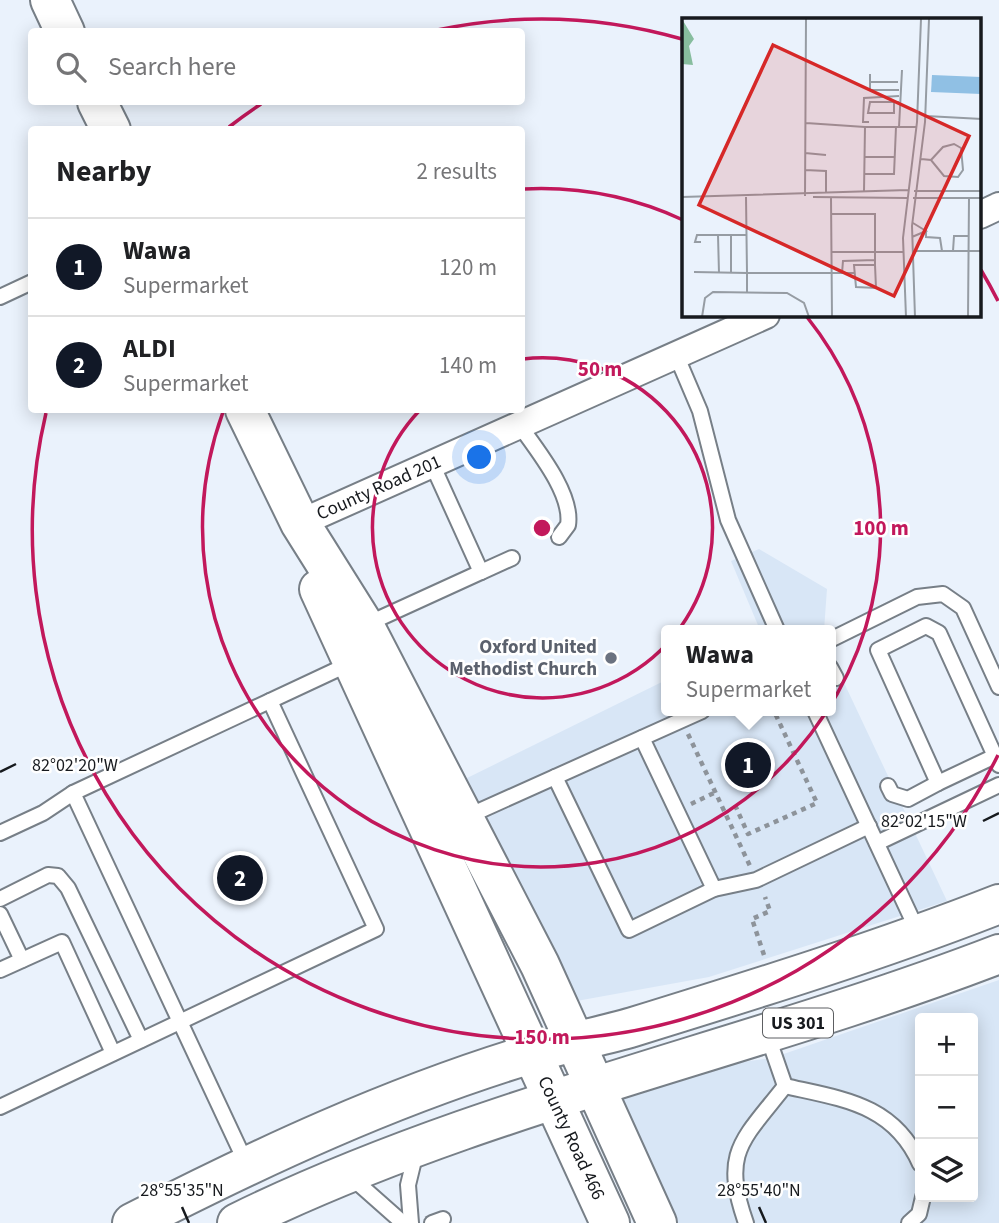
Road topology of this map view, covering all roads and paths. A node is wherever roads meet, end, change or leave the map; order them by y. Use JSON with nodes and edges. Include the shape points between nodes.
{"nodes":[{"id":1,"x":50,"y":0,"type":"edge"},
{"id":2,"x":63,"y":28,"type":"edge"},
{"id":3,"x":98,"y":105,"type":"edge"},
{"id":4,"x":109,"y":126,"type":"edge"},
{"id":5,"x":999,"y":206,"type":"edge"},
{"id":6,"x":982,"y":214,"type":"edge"},
{"id":7,"x":28,"y":284,"type":"edge"},
{"id":8,"x":0,"y":297,"type":"edge"},
{"id":9,"x":762,"y":317,"type":"edge"},
{"id":10,"x":677,"y":357,"type":"junction"},
{"id":11,"x":246,"y":413,"type":"edge"},
{"id":12,"x":520,"y":426,"type":"junction"},
{"id":13,"x":432,"y":464,"type":"junction"},
{"id":14,"x":300,"y":523,"type":"junction"},
{"id":15,"x":559,"y":537,"type":"dead end"},
{"id":16,"x":512,"y":558,"type":"dead end"},
{"id":17,"x":481,"y":572,"type":"junction"},
{"id":18,"x":364,"y":625,"type":"junction"},
{"id":19,"x":775,"y":625,"type":"edge"},
{"id":20,"x":836,"y":637,"type":"edge"},
{"id":21,"x":352,"y":663,"type":"junction"},
{"id":22,"x":999,"y":687,"type":"edge"},
{"id":23,"x":270,"y":701,"type":"junction"},
{"id":24,"x":691,"y":716,"type":"edge"},
{"id":25,"x":776,"y":716,"type":"edge"},
{"id":26,"x":817,"y":716,"type":"edge"},
{"id":27,"x":688,"y":733,"type":"dead end"},
{"id":28,"x":642,"y":738,"type":"junction"},
{"id":29,"x":789,"y":742,"type":"junction"},
{"id":30,"x":781,"y":746,"type":"dead end"},
{"id":31,"x":997,"y":760,"type":"edge"},
{"id":32,"x":555,"y":776,"type":"junction"},
{"id":33,"x":938,"y":783,"type":"junction"},
{"id":34,"x":999,"y":785,"type":"edge"},
{"id":35,"x":888,"y":786,"type":"dead end"},
{"id":36,"x":73,"y":793,"type":"junction"},
{"id":37,"x":718,"y":795,"type":"junction"},
{"id":38,"x":735,"y":805,"type":"dead end"},
{"id":39,"x":677,"y":810,"type":"junction"},
{"id":40,"x":465,"y":818,"type":"junction"},
{"id":41,"x":745,"y":827,"type":"junction"},
{"id":42,"x":869,"y":827,"type":"junction"},
{"id":43,"x":734,"y":832,"type":"junction"},
{"id":44,"x":0,"y":833,"type":"edge"},
{"id":45,"x":877,"y":843,"type":"junction"},
{"id":46,"x":750,"y":866,"type":"dead end"},
{"id":47,"x":714,"y":889,"type":"junction"},
{"id":48,"x":765,"y":897,"type":"dead end"},
{"id":49,"x":0,"y":899,"type":"edge"},
{"id":50,"x":999,"y":904,"type":"edge"},
{"id":51,"x":0,"y":914,"type":"edge"},
{"id":52,"x":919,"y":934,"type":"junction"},
{"id":53,"x":999,"y":954,"type":"edge"},
{"id":54,"x":22,"y":960,"type":"junction"},
{"id":55,"x":767,"y":963,"type":"dead end"},
{"id":56,"x":0,"y":970,"type":"edge"},
{"id":57,"x":179,"y":1022,"type":"junction"},
{"id":58,"x":766,"y":1033,"type":"junction"},
{"id":59,"x":141,"y":1040,"type":"junction"},
{"id":60,"x":575,"y":1042,"type":"junction"},
{"id":61,"x":113,"y":1053,"type":"junction"},
{"id":62,"x":531,"y":1054,"type":"junction"},
{"id":63,"x":594,"y":1086,"type":"junction"},
{"id":64,"x":785,"y":1086,"type":"junction"},
{"id":65,"x":554,"y":1100,"type":"junction"},
{"id":66,"x":0,"y":1107,"type":"edge"},
{"id":67,"x":417,"y":1145,"type":"junction"},
{"id":68,"x":915,"y":1155,"type":"edge"},
{"id":69,"x":247,"y":1166,"type":"junction"},
{"id":70,"x":347,"y":1173,"type":"junction"},
{"id":71,"x":922,"y":1202,"type":"edge"},
{"id":72,"x":277,"y":1214,"type":"edge"},
{"id":73,"x":132,"y":1223,"type":"edge"},
{"id":74,"x":236,"y":1223,"type":"edge"},
{"id":75,"x":402,"y":1223,"type":"edge"},
{"id":76,"x":411,"y":1223,"type":"edge"},
{"id":77,"x":610,"y":1223,"type":"edge"},
{"id":78,"x":657,"y":1223,"type":"edge"},
{"id":79,"x":746,"y":1223,"type":"edge"},
{"id":80,"x":909,"y":1223,"type":"edge"}],
"edges":[{"from":1,"to":2,"type":"main road"},
{"from":3,"to":4,"type":"main road"},
{"from":5,"to":6,"type":"street"},
{"from":7,"to":8,"type":"lane"},
{"from":9,"to":10,"type":"street","name":"County Road 201"},
{"from":10,"to":12,"type":"street","name":"County Road 201"},
{"from":10,"to":19,"type":"lane","via":[[700,411],[728,520]]},
{"from":11,"to":14,"type":"main road"},
{"from":12,"to":13,"type":"street","name":"County Road 201"},
{"from":12,"to":15,"type":"lane","via":[[555,478],[565,504],[568,525]]},
{"from":13,"to":14,"type":"street","name":"County Road 201"},
{"from":13,"to":17,"type":"lane"},
{"from":14,"to":18,"type":"main road"},
{"from":14,"to":21,"type":"main road","name":"County Road 466","via":[[324,604]]},
{"from":16,"to":17,"type":"lane"},
{"from":17,"to":18,"type":"lane"},
{"from":18,"to":40,"type":"main road"},
{"from":20,"to":22,"type":"lane","via":[[917,597],[943,594],[963,608]]},
{"from":21,"to":23,"type":"lane"},
{"from":21,"to":62,"type":"main road","name":"County Road 466"},
{"from":23,"to":36,"type":"lane"},
{"from":23,"to":57,"type":"lane","via":[[376,929]]},
{"from":24,"to":28,"type":"lane"},
{"from":25,"to":29,"type":"path"},
{"from":26,"to":42,"type":"lane"},
{"from":27,"to":37,"type":"path"},
{"from":28,"to":32,"type":"lane"},
{"from":28,"to":39,"type":"lane"},
{"from":29,"to":30,"type":"path"},
{"from":29,"to":41,"type":"path","via":[[817,803],[748,834]]},
{"from":31,"to":33,"type":"lane"},
{"from":31,"to":33,"type":"lane","via":[[939,633],[926,626],[878,650]]},
{"from":32,"to":40,"type":"lane"},
{"from":32,"to":47,"type":"lane","via":[[629,930]]},
{"from":33,"to":35,"type":"lane","via":[[908,799],[892,794]]},
{"from":34,"to":45,"type":"lane"},
{"from":36,"to":44,"type":"lane","via":[[44,813]]},
{"from":36,"to":57,"type":"lane"},
{"from":37,"to":39,"type":"path"},
{"from":37,"to":43,"type":"path"},
{"from":38,"to":41,"type":"path"},
{"from":39,"to":47,"type":"lane"},
{"from":40,"to":60,"type":"main road"},
{"from":41,"to":43,"type":"path"},
{"from":42,"to":45,"type":"lane"},
{"from":42,"to":47,"type":"lane","via":[[756,880]]},
{"from":43,"to":46,"type":"path"},
{"from":45,"to":52,"type":"lane"},
{"from":48,"to":55,"type":"path","via":[[770,911],[752,919]]},
{"from":49,"to":59,"type":"lane","via":[[48,875],[58,876],[68,888]]},
{"from":50,"to":52,"type":"main road","number":"US 301"},
{"from":51,"to":54,"type":"lane"},
{"from":52,"to":60,"type":"main road","number":"US 301","via":[[829,967]]},
{"from":53,"to":58,"type":"main road","number":"US 301"},
{"from":54,"to":56,"type":"lane"},
{"from":54,"to":61,"type":"lane","via":[[62,942]]},
{"from":57,"to":59,"type":"lane"},
{"from":57,"to":69,"type":"lane"},
{"from":58,"to":63,"type":"main road","number":"US 301"},
{"from":58,"to":64,"type":"lane"},
{"from":59,"to":61,"type":"lane"},
{"from":60,"to":62,"type":"main road","number":"US 301"},
{"from":60,"to":63,"type":"main road"},
{"from":61,"to":66,"type":"lane"},
{"from":62,"to":65,"type":"main road","name":"County Road 466"},
{"from":62,"to":69,"type":"main road","number":"US 301","via":[[321,1131]]},
{"from":63,"to":65,"type":"main road","number":"US 301"},
{"from":63,"to":78,"type":"main road"},
{"from":64,"to":68,"type":"lane","via":[[834,1097],[882,1116],[899,1128]]},
{"from":64,"to":79,"type":"lane","via":[[749,1132],[734,1160],[735,1191]]},
{"from":65,"to":67,"type":"main road","number":"US 301"},
{"from":65,"to":77,"type":"main road","name":"County Road 466"},
{"from":67,"to":70,"type":"main road","number":"US 301"},
{"from":67,"to":76,"type":"lane","via":[[408,1185]]},
{"from":69,"to":73,"type":"main road","number":"US 301"},
{"from":70,"to":72,"type":"main road","number":"US 301"},
{"from":70,"to":75,"type":"lane"},
{"from":71,"to":80,"type":"lane","via":[[919,1214]]},
{"from":72,"to":74,"type":"main road","number":"US 301"}]}
